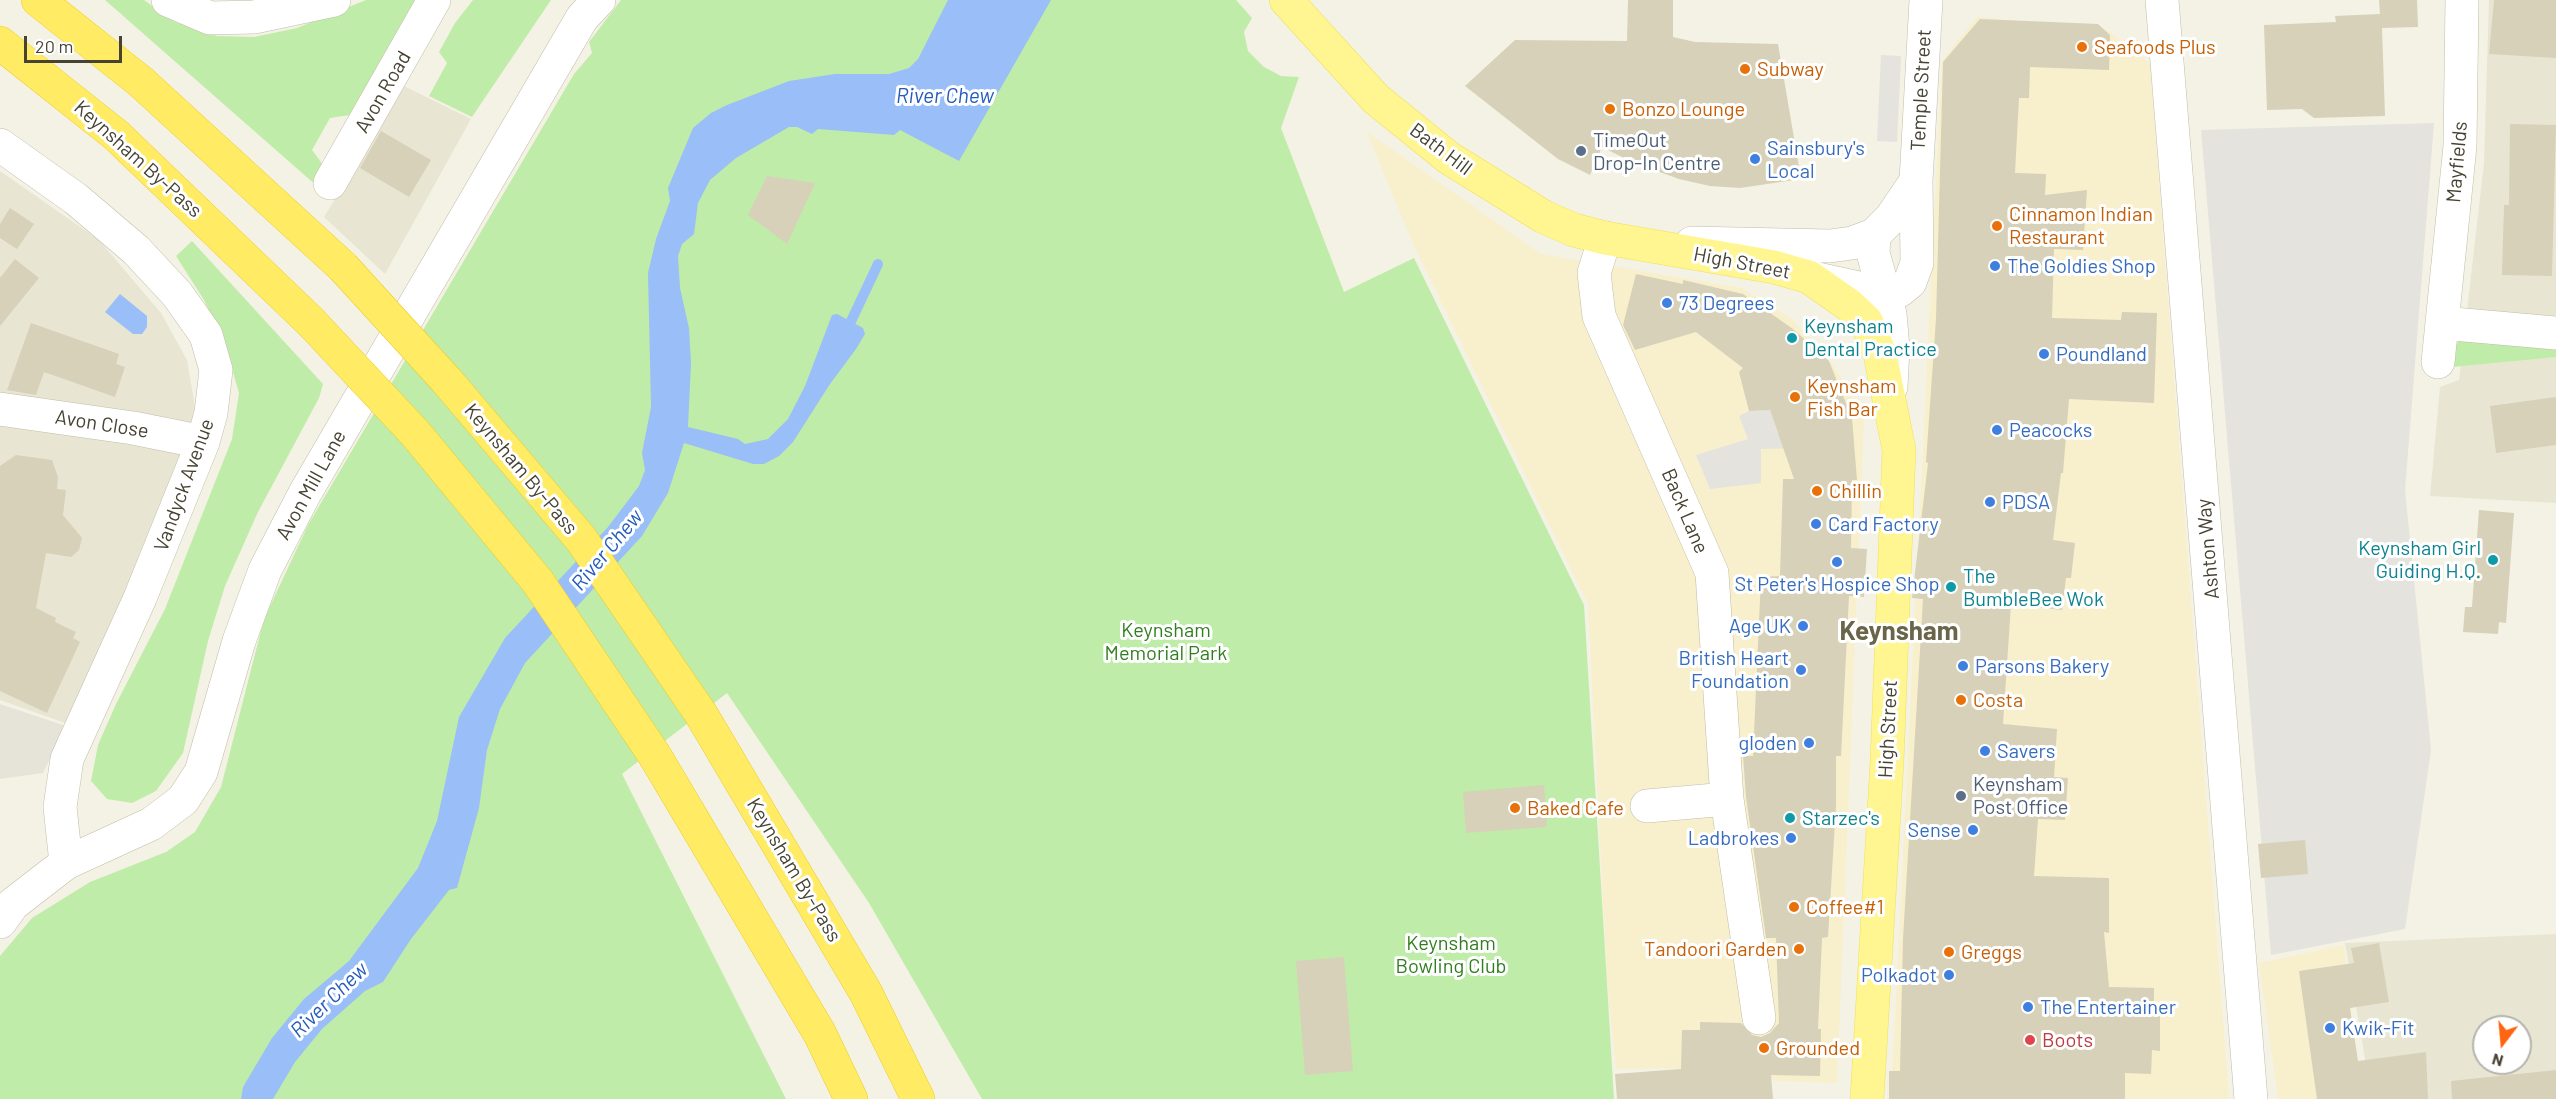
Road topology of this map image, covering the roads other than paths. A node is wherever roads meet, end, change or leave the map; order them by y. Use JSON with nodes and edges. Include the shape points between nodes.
{"nodes":[{"id":1,"x":38,"y":0,"type":"edge"},
{"id":2,"x":168,"y":0,"type":"edge"},
{"id":3,"x":334,"y":0,"type":"edge"},
{"id":4,"x":434,"y":0,"type":"edge"},
{"id":5,"x":599,"y":0,"type":"edge"},
{"id":6,"x":1286,"y":0,"type":"edge"},
{"id":7,"x":1926,"y":0,"type":"edge"},
{"id":8,"x":2162,"y":0,"type":"edge"},
{"id":9,"x":2462,"y":0,"type":"edge"},
{"id":10,"x":0,"y":43,"type":"edge"},
{"id":11,"x":0,"y":145,"type":"edge"},
{"id":12,"x":1916,"y":181,"type":"junction"},
{"id":13,"x":330,"y":183,"type":"dead end"},
{"id":14,"x":1874,"y":235,"type":"junction"},
{"id":15,"x":1619,"y":240,"type":"junction"},
{"id":16,"x":1809,"y":277,"type":"junction"},
{"id":17,"x":1882,"y":293,"type":"junction"},
{"id":18,"x":2442,"y":323,"type":"junction"},
{"id":19,"x":2556,"y":333,"type":"edge"},
{"id":20,"x":2439,"y":362,"type":"dead end"},
{"id":21,"x":1890,"y":395,"type":"junction"},
{"id":22,"x":0,"y":409,"type":"edge"},
{"id":23,"x":203,"y":442,"type":"junction"},
{"id":24,"x":1727,"y":799,"type":"junction"},
{"id":25,"x":1647,"y":806,"type":"dead end"},
{"id":26,"x":66,"y":863,"type":"junction"},
{"id":27,"x":0,"y":922,"type":"edge"},
{"id":28,"x":1759,"y":1018,"type":"dead end"},
{"id":29,"x":851,"y":1099,"type":"edge"},
{"id":30,"x":918,"y":1099,"type":"edge"},
{"id":31,"x":1867,"y":1099,"type":"edge"},
{"id":32,"x":2251,"y":1099,"type":"edge"}],
"edges":[{"from":1,"to":30,"type":"highway","name":"Keynsham By-Pass","bridge":true,"via":[[141,82],[343,267],[447,381],[581,539],[701,714],[866,993]]},
{"from":2,"to":3,"type":"street","via":[[210,18],[254,16]]},
{"from":4,"to":13,"type":"street","name":"Avon Road"},
{"from":5,"to":26,"type":"street","name":"Avon Mill Lane","via":[[582,18],[305,493],[270,560],[239,641],[201,772],[183,800],[151,824]]},
{"from":6,"to":15,"type":"main road","name":"Bath Hill","via":[[1374,96],[1449,158],[1544,217],[1574,230]]},
{"from":7,"to":12,"type":"street","name":"Temple Street"},
{"from":8,"to":32,"type":"street","name":"Ashton Way"},
{"from":9,"to":18,"type":"street","name":"Mayfields","via":[[2460,146]]},
{"from":10,"to":29,"type":"highway","name":"Keynsham By-Pass","bridge":true,"via":[[116,135],[311,322],[415,433],[538,582],[655,756],[820,1034]]},
{"from":11,"to":23,"type":"street","name":"Vandyck Avenue","via":[[76,199],[136,250],[177,294],[206,335],[216,370]]},
{"from":12,"to":14,"type":"street"},
{"from":12,"to":17,"type":"street","name":"Temple Street","via":[[1917,263],[1910,282],[1899,291]]},
{"from":14,"to":15,"type":"street","via":[[1830,246]]},
{"from":14,"to":17,"type":"street","name":"High Street","via":[[1873,252]]},
{"from":15,"to":16,"type":"main road","name":"High Street","via":[[1774,267]]},
{"from":15,"to":24,"type":"street","name":"Back Lane","via":[[1594,273],[1599,316],[1712,573]]},
{"from":16,"to":17,"type":"street"},
{"from":16,"to":21,"type":"main road","name":"High Street","via":[[1866,321],[1880,354]]},
{"from":17,"to":21,"type":"street","name":"High Street","via":[[1890,314],[1893,348]]},
{"from":18,"to":19,"type":"street"},
{"from":18,"to":20,"type":"street","name":"Mayfields"},
{"from":21,"to":31,"type":"main road","name":"High Street","via":[[1899,450],[1887,762]]},
{"from":22,"to":23,"type":"street","name":"Avon Close"},
{"from":23,"to":26,"type":"street","name":"Vandyck Avenue","via":[[141,598],[67,759],[60,807]]},
{"from":24,"to":25,"type":"street"},
{"from":24,"to":28,"type":"street","name":"Back Lane"},
{"from":26,"to":27,"type":"street","name":"Avon Mill Lane","via":[[13,904]]}]}
